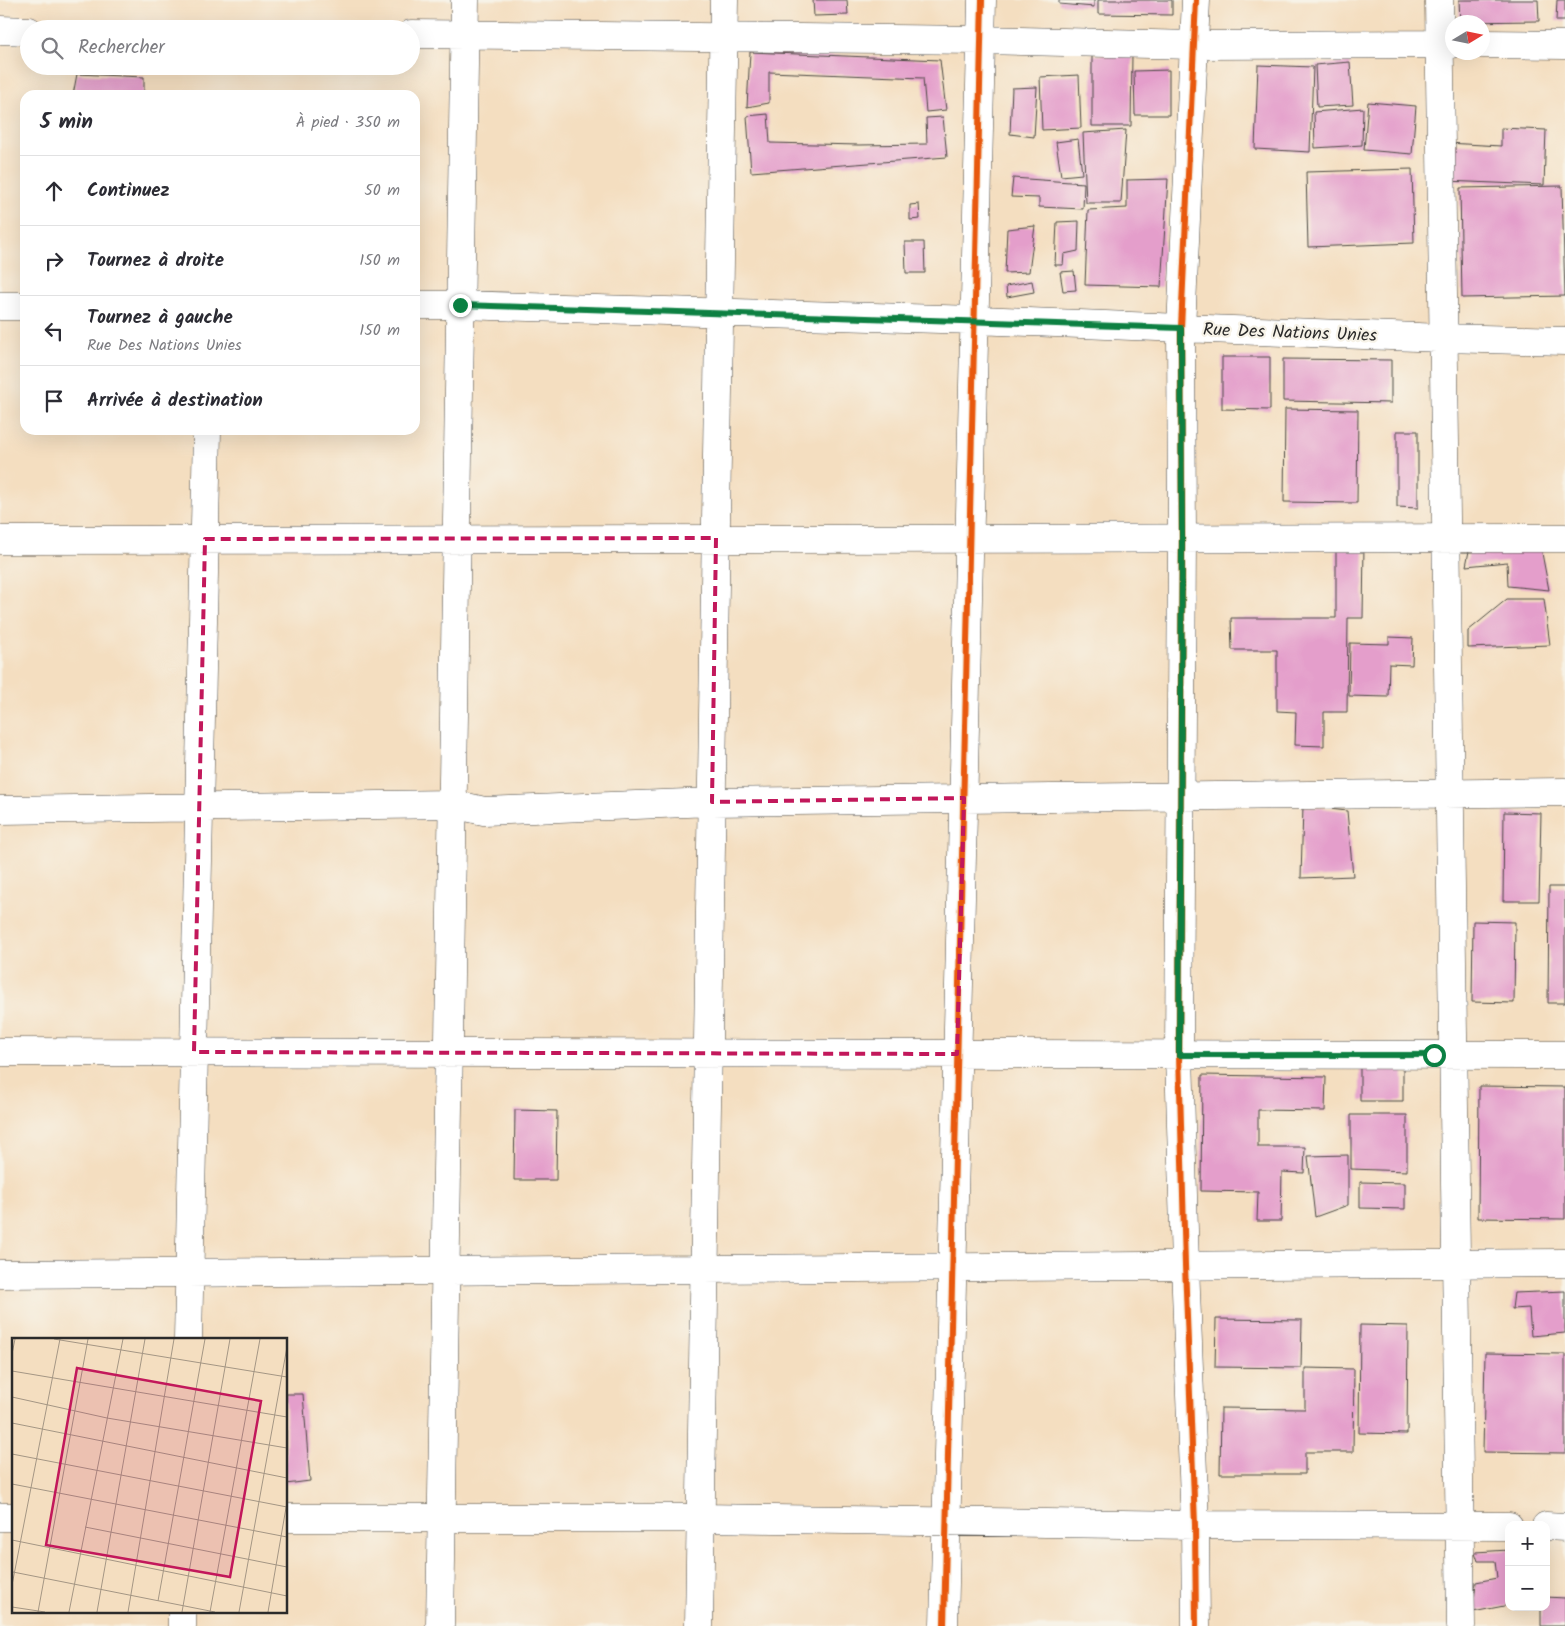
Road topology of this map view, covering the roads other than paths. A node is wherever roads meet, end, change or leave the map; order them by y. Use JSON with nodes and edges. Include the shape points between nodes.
{"nodes":[{"id":1,"x":465,"y":0,"type":"edge"},
{"id":2,"x":724,"y":0,"type":"edge"},
{"id":3,"x":982,"y":0,"type":"edge"},
{"id":4,"x":1196,"y":0,"type":"edge"},
{"id":5,"x":1439,"y":0,"type":"edge"},
{"id":6,"x":0,"y":30,"type":"edge"},
{"id":7,"x":20,"y":30,"type":"edge"},
{"id":8,"x":420,"y":34,"type":"edge"},
{"id":9,"x":465,"y":35,"type":"junction"},
{"id":10,"x":723,"y":37,"type":"junction"},
{"id":11,"x":1445,"y":38,"type":"edge"},
{"id":12,"x":982,"y":40,"type":"junction"},
{"id":13,"x":1445,"y":44,"type":"edge"},
{"id":14,"x":1490,"y":44,"type":"edge"},
{"id":15,"x":1194,"y":45,"type":"junction"},
{"id":16,"x":1565,"y":45,"type":"edge"},
{"id":17,"x":1446,"y":60,"type":"edge"},
{"id":18,"x":420,"y":305,"type":"edge"},
{"id":19,"x":460,"y":305,"type":"junction"},
{"id":20,"x":0,"y":306,"type":"edge"},
{"id":21,"x":20,"y":306,"type":"edge"},
{"id":22,"x":719,"y":312,"type":"junction"},
{"id":23,"x":975,"y":320,"type":"junction"},
{"id":24,"x":1181,"y":328,"type":"junction"},
{"id":25,"x":1443,"y":338,"type":"junction"},
{"id":26,"x":1565,"y":341,"type":"edge"},
{"id":27,"x":207,"y":435,"type":"edge"},
{"id":28,"x":970,"y":537,"type":"junction"},
{"id":29,"x":716,"y":538,"type":"junction"},
{"id":30,"x":1182,"y":538,"type":"junction"},
{"id":31,"x":1446,"y":538,"type":"junction"},
{"id":32,"x":1565,"y":538,"type":"edge"},
{"id":33,"x":457,"y":539,"type":"junction"},
{"id":34,"x":0,"y":540,"type":"edge"},
{"id":35,"x":205,"y":540,"type":"junction"},
{"id":36,"x":1565,"y":792,"type":"edge"},
{"id":37,"x":1450,"y":793,"type":"junction"},
{"id":38,"x":1180,"y":797,"type":"junction"},
{"id":39,"x":964,"y":798,"type":"junction"},
{"id":40,"x":712,"y":802,"type":"junction"},
{"id":41,"x":453,"y":804,"type":"junction"},
{"id":42,"x":199,"y":807,"type":"junction"},
{"id":43,"x":0,"y":810,"type":"edge"},
{"id":44,"x":0,"y":1052,"type":"edge"},
{"id":45,"x":194,"y":1052,"type":"junction"},
{"id":46,"x":449,"y":1053,"type":"junction"},
{"id":47,"x":708,"y":1054,"type":"junction"},
{"id":48,"x":957,"y":1054,"type":"junction"},
{"id":49,"x":1179,"y":1055,"type":"junction"},
{"id":50,"x":1453,"y":1055,"type":"junction"},
{"id":51,"x":1565,"y":1055,"type":"edge"},
{"id":52,"x":1565,"y":1262,"type":"edge"},
{"id":53,"x":1456,"y":1263,"type":"junction"},
{"id":54,"x":1185,"y":1265,"type":"junction"},
{"id":55,"x":952,"y":1267,"type":"junction"},
{"id":56,"x":704,"y":1269,"type":"junction"},
{"id":57,"x":446,"y":1271,"type":"junction"},
{"id":58,"x":189,"y":1272,"type":"junction"},
{"id":59,"x":0,"y":1274,"type":"edge"},
{"id":60,"x":188,"y":1338,"type":"edge"},
{"id":61,"x":442,"y":1517,"type":"junction"},
{"id":62,"x":288,"y":1518,"type":"edge"},
{"id":63,"x":701,"y":1518,"type":"junction"},
{"id":64,"x":946,"y":1522,"type":"junction"},
{"id":65,"x":1195,"y":1525,"type":"junction"},
{"id":66,"x":1460,"y":1526,"type":"junction"},
{"id":67,"x":1505,"y":1526,"type":"edge"},
{"id":68,"x":1550,"y":1526,"type":"edge"},
{"id":69,"x":1565,"y":1526,"type":"edge"},
{"id":70,"x":440,"y":1626,"type":"edge"},
{"id":71,"x":699,"y":1626,"type":"edge"},
{"id":72,"x":944,"y":1626,"type":"edge"},
{"id":73,"x":1196,"y":1626,"type":"edge"},
{"id":74,"x":1461,"y":1626,"type":"edge"}],
"edges":[{"from":1,"to":9,"type":"street"},
{"from":2,"to":10,"type":"street"},
{"from":3,"to":12,"type":"street"},
{"from":4,"to":15,"type":"street"},
{"from":5,"to":11,"type":"street"},
{"from":6,"to":7,"type":"street"},
{"from":8,"to":9,"type":"street"},
{"from":9,"to":10,"type":"street"},
{"from":9,"to":19,"type":"street"},
{"from":10,"to":12,"type":"street"},
{"from":10,"to":22,"type":"street"},
{"from":12,"to":15,"type":"street"},
{"from":12,"to":23,"type":"street"},
{"from":13,"to":15,"type":"street"},
{"from":14,"to":16,"type":"street"},
{"from":15,"to":24,"type":"street"},
{"from":17,"to":25,"type":"street"},
{"from":18,"to":19,"type":"street","name":"Rue Des Nations Unies"},
{"from":19,"to":22,"type":"street","name":"Rue Des Nations Unies"},
{"from":19,"to":33,"type":"street"},
{"from":20,"to":21,"type":"street"},
{"from":22,"to":23,"type":"street","name":"Rue Des Nations Unies"},
{"from":22,"to":29,"type":"street"},
{"from":23,"to":24,"type":"street","name":"Rue Des Nations Unies"},
{"from":23,"to":28,"type":"street"},
{"from":24,"to":25,"type":"street","name":"Rue Des Nations Unies"},
{"from":24,"to":30,"type":"street"},
{"from":25,"to":26,"type":"street","name":"Rue Des Nations Unies"},
{"from":25,"to":31,"type":"street"},
{"from":27,"to":35,"type":"street"},
{"from":28,"to":29,"type":"street"},
{"from":28,"to":30,"type":"street"},
{"from":28,"to":39,"type":"street"},
{"from":29,"to":33,"type":"street"},
{"from":29,"to":40,"type":"street"},
{"from":30,"to":31,"type":"street"},
{"from":30,"to":38,"type":"street"},
{"from":31,"to":32,"type":"street"},
{"from":31,"to":37,"type":"street"},
{"from":33,"to":35,"type":"street"},
{"from":33,"to":41,"type":"street"},
{"from":34,"to":35,"type":"street"},
{"from":35,"to":42,"type":"street"},
{"from":36,"to":37,"type":"street"},
{"from":37,"to":38,"type":"street"},
{"from":37,"to":50,"type":"street"},
{"from":38,"to":39,"type":"street"},
{"from":38,"to":49,"type":"street"},
{"from":39,"to":40,"type":"street"},
{"from":39,"to":48,"type":"street"},
{"from":40,"to":41,"type":"street","via":[[484,811]]},
{"from":40,"to":47,"type":"street"},
{"from":41,"to":42,"type":"street"},
{"from":41,"to":46,"type":"street"},
{"from":42,"to":43,"type":"street"},
{"from":42,"to":45,"type":"street"},
{"from":44,"to":45,"type":"street"},
{"from":45,"to":46,"type":"street"},
{"from":45,"to":58,"type":"street"},
{"from":46,"to":47,"type":"street"},
{"from":46,"to":57,"type":"street"},
{"from":47,"to":48,"type":"street"},
{"from":47,"to":56,"type":"street"},
{"from":48,"to":49,"type":"street"},
{"from":48,"to":55,"type":"street"},
{"from":49,"to":50,"type":"street"},
{"from":49,"to":54,"type":"street"},
{"from":50,"to":51,"type":"street"},
{"from":50,"to":53,"type":"street"},
{"from":52,"to":53,"type":"street"},
{"from":53,"to":54,"type":"street"},
{"from":53,"to":66,"type":"street"},
{"from":54,"to":55,"type":"street"},
{"from":54,"to":65,"type":"street"},
{"from":55,"to":56,"type":"street"},
{"from":55,"to":64,"type":"street"},
{"from":56,"to":57,"type":"street"},
{"from":56,"to":63,"type":"street"},
{"from":57,"to":58,"type":"street"},
{"from":57,"to":61,"type":"street"},
{"from":58,"to":59,"type":"street"},
{"from":58,"to":60,"type":"street"},
{"from":61,"to":62,"type":"street"},
{"from":61,"to":63,"type":"street"},
{"from":61,"to":70,"type":"street"},
{"from":63,"to":64,"type":"street"},
{"from":63,"to":71,"type":"street"},
{"from":64,"to":65,"type":"street"},
{"from":64,"to":72,"type":"street"},
{"from":65,"to":66,"type":"street"},
{"from":65,"to":73,"type":"street"},
{"from":66,"to":67,"type":"street"},
{"from":66,"to":74,"type":"street"},
{"from":68,"to":69,"type":"street"}]}
